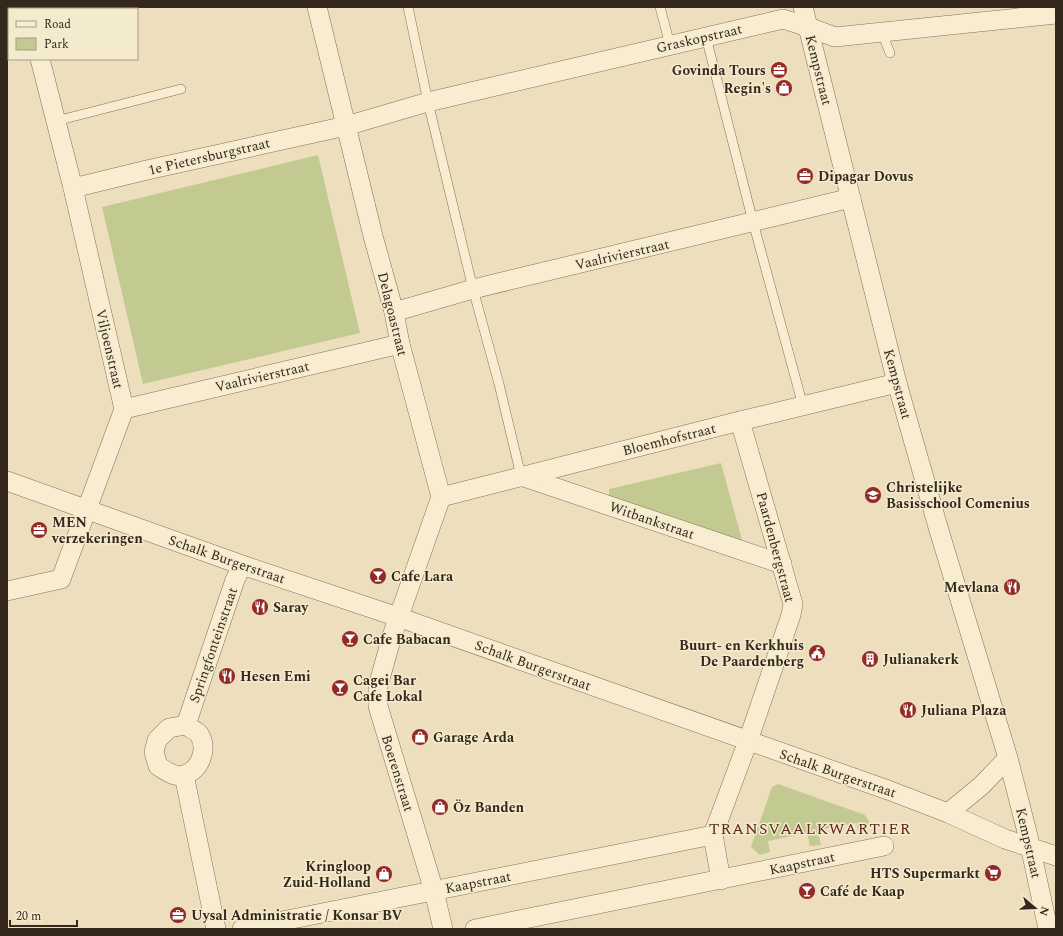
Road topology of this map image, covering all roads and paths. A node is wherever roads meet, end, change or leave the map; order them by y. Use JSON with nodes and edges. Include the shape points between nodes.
{"nodes":[{"id":1,"x":317,"y":7,"type":"edge"},
{"id":2,"x":408,"y":7,"type":"edge"},
{"id":3,"x":660,"y":7,"type":"edge"},
{"id":4,"x":803,"y":7,"type":"edge"},
{"id":5,"x":1056,"y":14,"type":"edge"},
{"id":6,"x":808,"y":27,"type":"junction"},
{"id":7,"x":882,"y":32,"type":"junction"},
{"id":8,"x":706,"y":37,"type":"junction"},
{"id":9,"x":670,"y":45,"type":"junction"},
{"id":10,"x":890,"y":53,"type":"dead end"},
{"id":11,"x":40,"y":60,"type":"edge"},
{"id":12,"x":181,"y":89,"type":"dead end"},
{"id":13,"x":428,"y":102,"type":"junction"},
{"id":14,"x":56,"y":121,"type":"junction"},
{"id":15,"x":346,"y":126,"type":"junction"},
{"id":16,"x":73,"y":188,"type":"junction"},
{"id":17,"x":850,"y":198,"type":"junction"},
{"id":18,"x":753,"y":222,"type":"junction"},
{"id":19,"x":473,"y":289,"type":"junction"},
{"id":20,"x":394,"y":312,"type":"junction"},
{"id":21,"x":400,"y":344,"type":"junction"},
{"id":22,"x":897,"y":383,"type":"junction"},
{"id":23,"x":803,"y":406,"type":"junction"},
{"id":24,"x":124,"y":409,"type":"junction"},
{"id":25,"x":740,"y":421,"type":"junction"},
{"id":26,"x":521,"y":476,"type":"junction"},
{"id":27,"x":7,"y":481,"type":"edge"},
{"id":28,"x":441,"y":497,"type":"junction"},
{"id":29,"x":86,"y":509,"type":"junction"},
{"id":30,"x":782,"y":564,"type":"junction"},
{"id":31,"x":242,"y":565,"type":"junction"},
{"id":32,"x":7,"y":591,"type":"edge"},
{"id":33,"x":398,"y":617,"type":"junction"},
{"id":34,"x":186,"y":725,"type":"junction"},
{"id":35,"x":748,"y":741,"type":"junction"},
{"id":36,"x":1008,"y":758,"type":"junction"},
{"id":37,"x":184,"y":775,"type":"junction"},
{"id":38,"x":948,"y":813,"type":"junction"},
{"id":39,"x":713,"y":835,"type":"junction"},
{"id":40,"x":884,"y":846,"type":"dead end"},
{"id":41,"x":1030,"y":847,"type":"junction"},
{"id":42,"x":1056,"y":856,"type":"edge"},
{"id":43,"x":721,"y":880,"type":"junction"},
{"id":44,"x":434,"y":891,"type":"junction"},
{"id":45,"x":216,"y":929,"type":"edge"},
{"id":46,"x":242,"y":929,"type":"edge"},
{"id":47,"x":444,"y":929,"type":"edge"},
{"id":48,"x":475,"y":929,"type":"edge"},
{"id":49,"x":1048,"y":929,"type":"edge"}],
"edges":[{"from":1,"to":15,"type":"street","name":"Delagoastraat"},
{"from":2,"to":13,"type":"lane"},
{"from":3,"to":9,"type":"lane"},
{"from":4,"to":6,"type":"street","name":"Kempstraat"},
{"from":5,"to":7,"type":"street","name":"Graskopstraat"},
{"from":6,"to":7,"type":"street","name":"Graskopstraat","via":[[835,37]]},
{"from":6,"to":8,"type":"street","name":"Graskopstraat","via":[[783,19]]},
{"from":6,"to":17,"type":"street","name":"Kempstraat"},
{"from":7,"to":10,"type":"lane"},
{"from":8,"to":9,"type":"street","name":"Graskopstraat"},
{"from":8,"to":18,"type":"lane"},
{"from":9,"to":13,"type":"street","name":"Graskopstraat"},
{"from":11,"to":14,"type":"street","name":"Viljoenstraat"},
{"from":12,"to":14,"type":"lane"},
{"from":13,"to":15,"type":"street","name":"Graskopstraat"},
{"from":13,"to":19,"type":"lane"},
{"from":14,"to":16,"type":"street","name":"Viljoenstraat"},
{"from":15,"to":16,"type":"street","name":"1e Pietersburgstraat"},
{"from":15,"to":20,"type":"street","name":"Delagoastraat"},
{"from":16,"to":24,"type":"street","name":"Viljoenstraat"},
{"from":17,"to":18,"type":"street","name":"Vaalrivierstraat"},
{"from":17,"to":22,"type":"street","name":"Kempstraat"},
{"from":18,"to":19,"type":"street","name":"Vaalrivierstraat"},
{"from":18,"to":23,"type":"lane"},
{"from":19,"to":20,"type":"street","name":"Vaalrivierstraat"},
{"from":19,"to":26,"type":"lane"},
{"from":20,"to":21,"type":"street","name":"Delagoastraat"},
{"from":21,"to":24,"type":"street","name":"Vaalrivierstraat"},
{"from":21,"to":28,"type":"street","name":"Delagoastraat"},
{"from":22,"to":23,"type":"street","name":"Bloemhofstraat"},
{"from":22,"to":36,"type":"street","name":"Kempstraat"},
{"from":23,"to":25,"type":"street","name":"Bloemhofstraat"},
{"from":24,"to":29,"type":"street","name":"Viljoenstraat"},
{"from":25,"to":26,"type":"street","name":"Bloemhofstraat"},
{"from":25,"to":30,"type":"street","name":"Paardenbergstraat"},
{"from":26,"to":28,"type":"street","name":"Bloemhofstraat"},
{"from":26,"to":30,"type":"street","name":"Witbankstraat"},
{"from":27,"to":29,"type":"street","name":"Schalk Burgerstraat"},
{"from":28,"to":33,"type":"street"},
{"from":29,"to":31,"type":"street","name":"Schalk Burgerstraat"},
{"from":29,"to":32,"type":"street","name":"Viljoenstraat","via":[[61,579]]},
{"from":30,"to":35,"type":"street","name":"Paardenbergstraat","via":[[793,604],[791,615]]},
{"from":31,"to":33,"type":"street","name":"Schalk Burgerstraat"},
{"from":31,"to":34,"type":"street","name":"Springfonteinstraat"},
{"from":33,"to":35,"type":"street","name":"Schalk Burgerstraat"},
{"from":33,"to":44,"type":"street","name":"Boerenstraat","via":[[378,686],[378,706]]},
{"from":34,"to":37,"type":"street","via":[[198,733],[204,747],[201,761],[194,770]]},
{"from":34,"to":37,"type":"street","via":[[169,728],[157,740],[154,752],[158,766],[171,774]]},
{"from":35,"to":38,"type":"street","name":"Schalk Burgerstraat"},
{"from":35,"to":39,"type":"street"},
{"from":36,"to":38,"type":"street","via":[[981,786]]},
{"from":36,"to":41,"type":"street","name":"Kempstraat"},
{"from":37,"to":45,"type":"street"},
{"from":38,"to":41,"type":"street","name":"Schalk Burgerstraat","via":[[1005,839]]},
{"from":39,"to":43,"type":"street"},
{"from":39,"to":44,"type":"street","name":"Kaapstraat"},
{"from":40,"to":43,"type":"street","name":"Kaapstraat"},
{"from":41,"to":42,"type":"street","name":"Schalk Burgerstraat"},
{"from":41,"to":49,"type":"street","name":"Kempstraat"},
{"from":43,"to":48,"type":"street","name":"Kaapstraat"},
{"from":44,"to":46,"type":"street","name":"Kaapstraat"},
{"from":44,"to":47,"type":"street","name":"Boerenstraat"}]}
